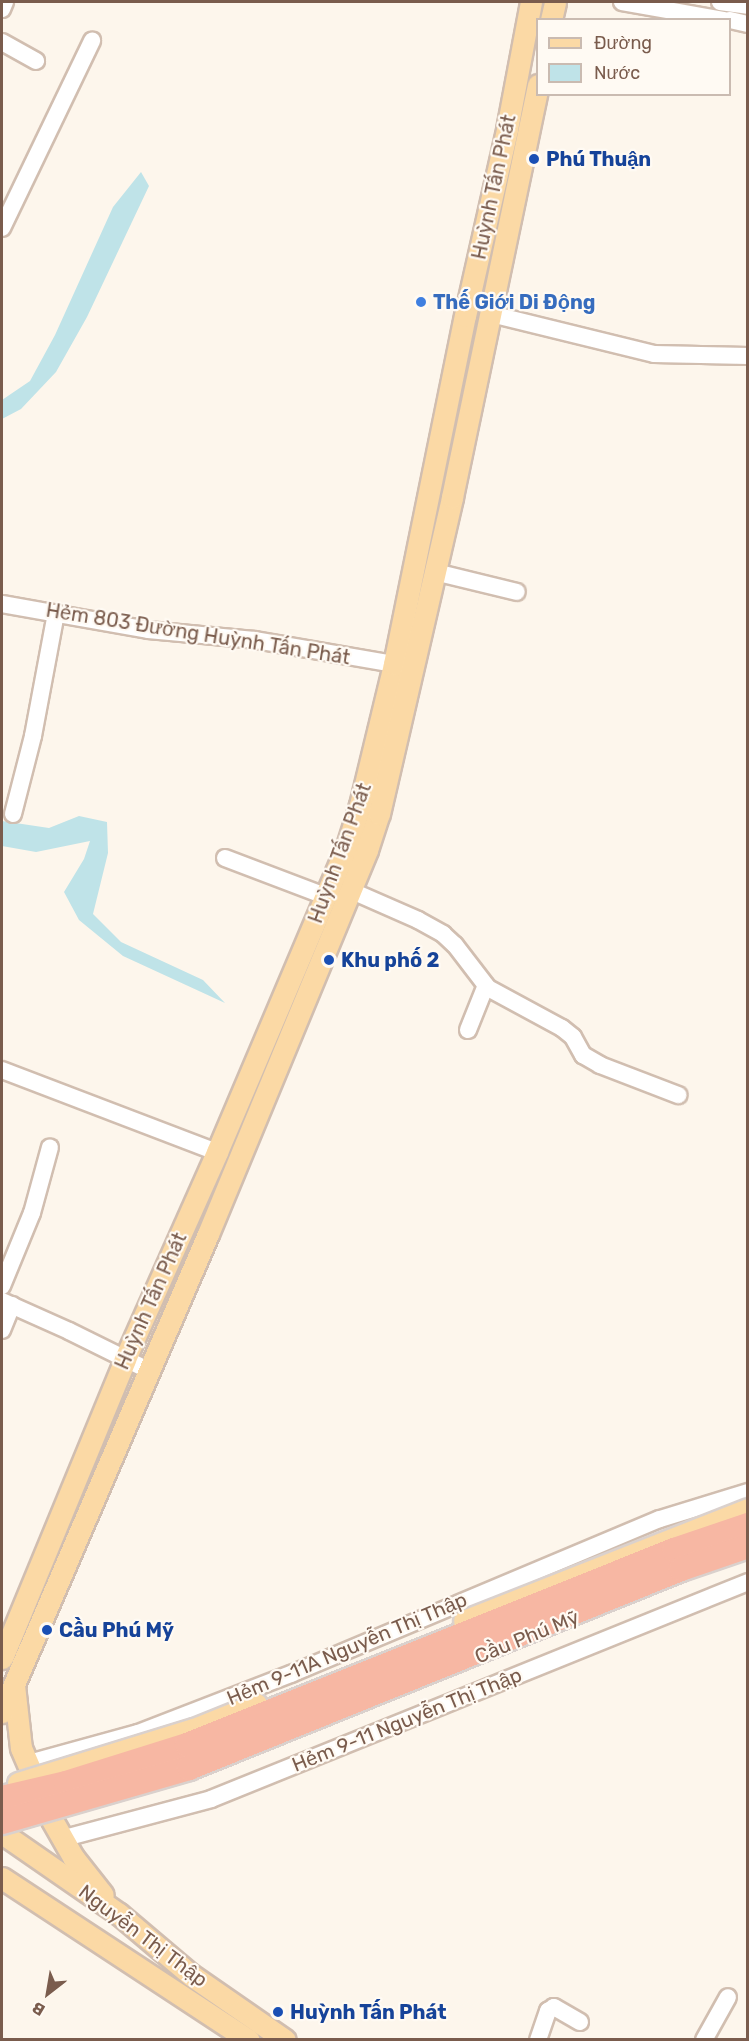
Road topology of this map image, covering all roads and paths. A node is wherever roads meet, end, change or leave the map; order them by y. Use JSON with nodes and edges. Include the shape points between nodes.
{"nodes":[{"id":1,"x":5,"y":2,"type":"edge"},
{"id":2,"x":531,"y":2,"type":"edge"},
{"id":3,"x":555,"y":2,"type":"edge"},
{"id":4,"x":622,"y":2,"type":"edge"},
{"id":5,"x":720,"y":2,"type":"edge"},
{"id":6,"x":747,"y":6,"type":"edge"},
{"id":7,"x":2,"y":9,"type":"edge"},
{"id":8,"x":551,"y":18,"type":"edge"},
{"id":9,"x":713,"y":18,"type":"edge"},
{"id":10,"x":731,"y":20,"type":"edge"},
{"id":11,"x":747,"y":24,"type":"edge"},
{"id":12,"x":93,"y":41,"type":"dead end"},
{"id":13,"x":2,"y":42,"type":"edge"},
{"id":14,"x":36,"y":61,"type":"dead end"},
{"id":15,"x":536,"y":90,"type":"edge"},
{"id":16,"x":2,"y":228,"type":"edge"},
{"id":17,"x":490,"y":314,"type":"junction"},
{"id":18,"x":465,"y":316,"type":"junction"},
{"id":19,"x":747,"y":356,"type":"edge"},
{"id":20,"x":435,"y":572,"type":"junction"},
{"id":21,"x":517,"y":592,"type":"dead end"},
{"id":22,"x":2,"y":604,"type":"edge"},
{"id":23,"x":56,"y":613,"type":"junction"},
{"id":24,"x":403,"y":652,"type":"junction"},
{"id":25,"x":13,"y":814,"type":"dead end"},
{"id":26,"x":225,"y":858,"type":"dead end"},
{"id":27,"x":352,"y":891,"type":"junction"},
{"id":28,"x":325,"y":896,"type":"junction"},
{"id":29,"x":486,"y":985,"type":"junction"},
{"id":30,"x":468,"y":1030,"type":"dead end"},
{"id":31,"x":2,"y":1070,"type":"edge"},
{"id":32,"x":678,"y":1095,"type":"dead end"},
{"id":33,"x":236,"y":1107,"type":"junction"},
{"id":34,"x":257,"y":1117,"type":"junction"},
{"id":35,"x":50,"y":1147,"type":"dead end"},
{"id":36,"x":217,"y":1152,"type":"junction"},
{"id":37,"x":2,"y":1286,"type":"edge"},
{"id":38,"x":7,"y":1303,"type":"edge"},
{"id":39,"x":2,"y":1330,"type":"edge"},
{"id":40,"x":125,"y":1359,"type":"junction"},
{"id":41,"x":148,"y":1370,"type":"junction"},
{"id":42,"x":747,"y":1492,"type":"edge"},
{"id":43,"x":747,"y":1509,"type":"edge"},
{"id":44,"x":747,"y":1525,"type":"edge"},
{"id":45,"x":747,"y":1546,"type":"edge"},
{"id":46,"x":747,"y":1552,"type":"edge"},
{"id":47,"x":747,"y":1582,"type":"edge"},
{"id":48,"x":2,"y":1658,"type":"edge"},
{"id":49,"x":7,"y":1680,"type":"edge"},
{"id":50,"x":2,"y":1712,"type":"edge"},
{"id":51,"x":29,"y":1763,"type":"junction"},
{"id":52,"x":2,"y":1786,"type":"edge"},
{"id":53,"x":2,"y":1798,"type":"edge"},
{"id":54,"x":2,"y":1822,"type":"edge"},
{"id":55,"x":2,"y":1831,"type":"edge"},
{"id":56,"x":60,"y":1839,"type":"junction"},
{"id":57,"x":5,"y":1883,"type":"edge"},
{"id":58,"x":119,"y":1914,"type":"junction"},
{"id":59,"x":147,"y":1939,"type":"junction"},
{"id":60,"x":131,"y":1962,"type":"junction"},
{"id":61,"x":728,"y":1997,"type":"dead end"},
{"id":62,"x":580,"y":2022,"type":"dead end"},
{"id":63,"x":249,"y":2040,"type":"edge"},
{"id":64,"x":285,"y":2040,"type":"edge"},
{"id":65,"x":538,"y":2040,"type":"edge"},
{"id":66,"x":705,"y":2040,"type":"edge"}],
"edges":[{"from":1,"to":7,"type":"street"},
{"from":2,"to":18,"type":"main road","name":"Huỳnh Tấn Phát"},
{"from":3,"to":8,"type":"main road"},
{"from":4,"to":9,"type":"street"},
{"from":5,"to":6,"type":"street"},
{"from":10,"to":11,"type":"street"},
{"from":12,"to":16,"type":"street"},
{"from":13,"to":14,"type":"street"},
{"from":15,"to":17,"type":"main road","name":"Huỳnh Tấn Phát"},
{"from":17,"to":18,"type":"main road"},
{"from":17,"to":19,"type":"street","via":[[654,354]]},
{"from":17,"to":20,"type":"main road","name":"Huỳnh Tấn Phát"},
{"from":18,"to":24,"type":"main road","name":"Huỳnh Tấn Phát"},
{"from":20,"to":21,"type":"street"},
{"from":20,"to":24,"type":"main road","name":"Huỳnh Tấn Phát"},
{"from":22,"to":23,"type":"street","name":"Hẻm 803 Đường Huỳnh Tấn Phát"},
{"from":23,"to":24,"type":"street","name":"Hẻm 803 Đường Huỳnh Tấn Phát","via":[[148,630]]},
{"from":23,"to":25,"type":"street","via":[[33,736]]},
{"from":24,"to":27,"type":"main road","name":"Huỳnh Tấn Phát","via":[[379,814]]},
{"from":24,"to":28,"type":"main road","name":"Huỳnh Tấn Phát","via":[[360,805]]},
{"from":26,"to":28,"type":"street"},
{"from":27,"to":29,"type":"street","via":[[443,934]]},
{"from":27,"to":34,"type":"main road","name":"Huỳnh Tấn Phát"},
{"from":28,"to":33,"type":"main road","name":"Huỳnh Tấn Phát"},
{"from":29,"to":30,"type":"street"},
{"from":29,"to":32,"type":"street","via":[[562,1028],[573,1037],[583,1055],[600,1065]]},
{"from":31,"to":36,"type":"street"},
{"from":33,"to":34,"type":"main road"},
{"from":33,"to":36,"type":"main road","name":"Huỳnh Tấn Phát"},
{"from":34,"to":41,"type":"main road","name":"Huỳnh Tấn Phát"},
{"from":35,"to":37,"type":"street","via":[[32,1213]]},
{"from":36,"to":40,"type":"main road","name":"Huỳnh Tấn Phát"},
{"from":38,"to":39,"type":"street"},
{"from":38,"to":40,"type":"street"},
{"from":40,"to":41,"type":"street"},
{"from":40,"to":48,"type":"main road","name":"Huỳnh Tấn Phát"},
{"from":41,"to":49,"type":"main road","name":"Huỳnh Tấn Phát"},
{"from":42,"to":51,"type":"street","name":"Hẻm 9-11A Nguyễn Thị Thập","via":[[660,1519],[291,1674],[149,1729]]},
{"from":43,"to":52,"type":"main road","name":"Cầu Phú Mỹ","bridge":true,"via":[[194,1729]]},
{"from":44,"to":53,"type":"highway","name":"Cầu Phú Mỹ","bridge":true,"via":[[674,1550],[187,1745],[66,1783]]},
{"from":45,"to":54,"type":"highway","name":"Cầu Phú Mỹ","bridge":true,"via":[[681,1569],[189,1768]]},
{"from":46,"to":55,"type":"main road","name":"Cầu Phú Mỹ","bridge":true,"via":[[640,1591],[223,1763]]},
{"from":47,"to":56,"type":"street","name":"Hẻm 9-11 Nguyễn Thị Thập","via":[[211,1799]]},
{"from":49,"to":50,"type":"main road","name":"Huỳnh Tấn Phát"},
{"from":49,"to":51,"type":"main road","via":[[21,1748]]},
{"from":51,"to":56,"type":"main road"},
{"from":55,"to":58,"type":"main road","name":"Nguyễn Thị Thập"},
{"from":56,"to":58,"type":"main road"},
{"from":57,"to":60,"type":"main road","name":"Nguyễn Thị Thập"},
{"from":58,"to":59,"type":"main road","name":"Nguyễn Thị Thập"},
{"from":59,"to":60,"type":"main road"},
{"from":59,"to":64,"type":"main road","name":"Nguyễn Thị Thập","via":[[191,1975]]},
{"from":60,"to":63,"type":"main road","name":"Nguyễn Thị Thập"},
{"from":61,"to":66,"type":"street"},
{"from":62,"to":65,"type":"street","via":[[554,2007],[548,2011]]}]}
